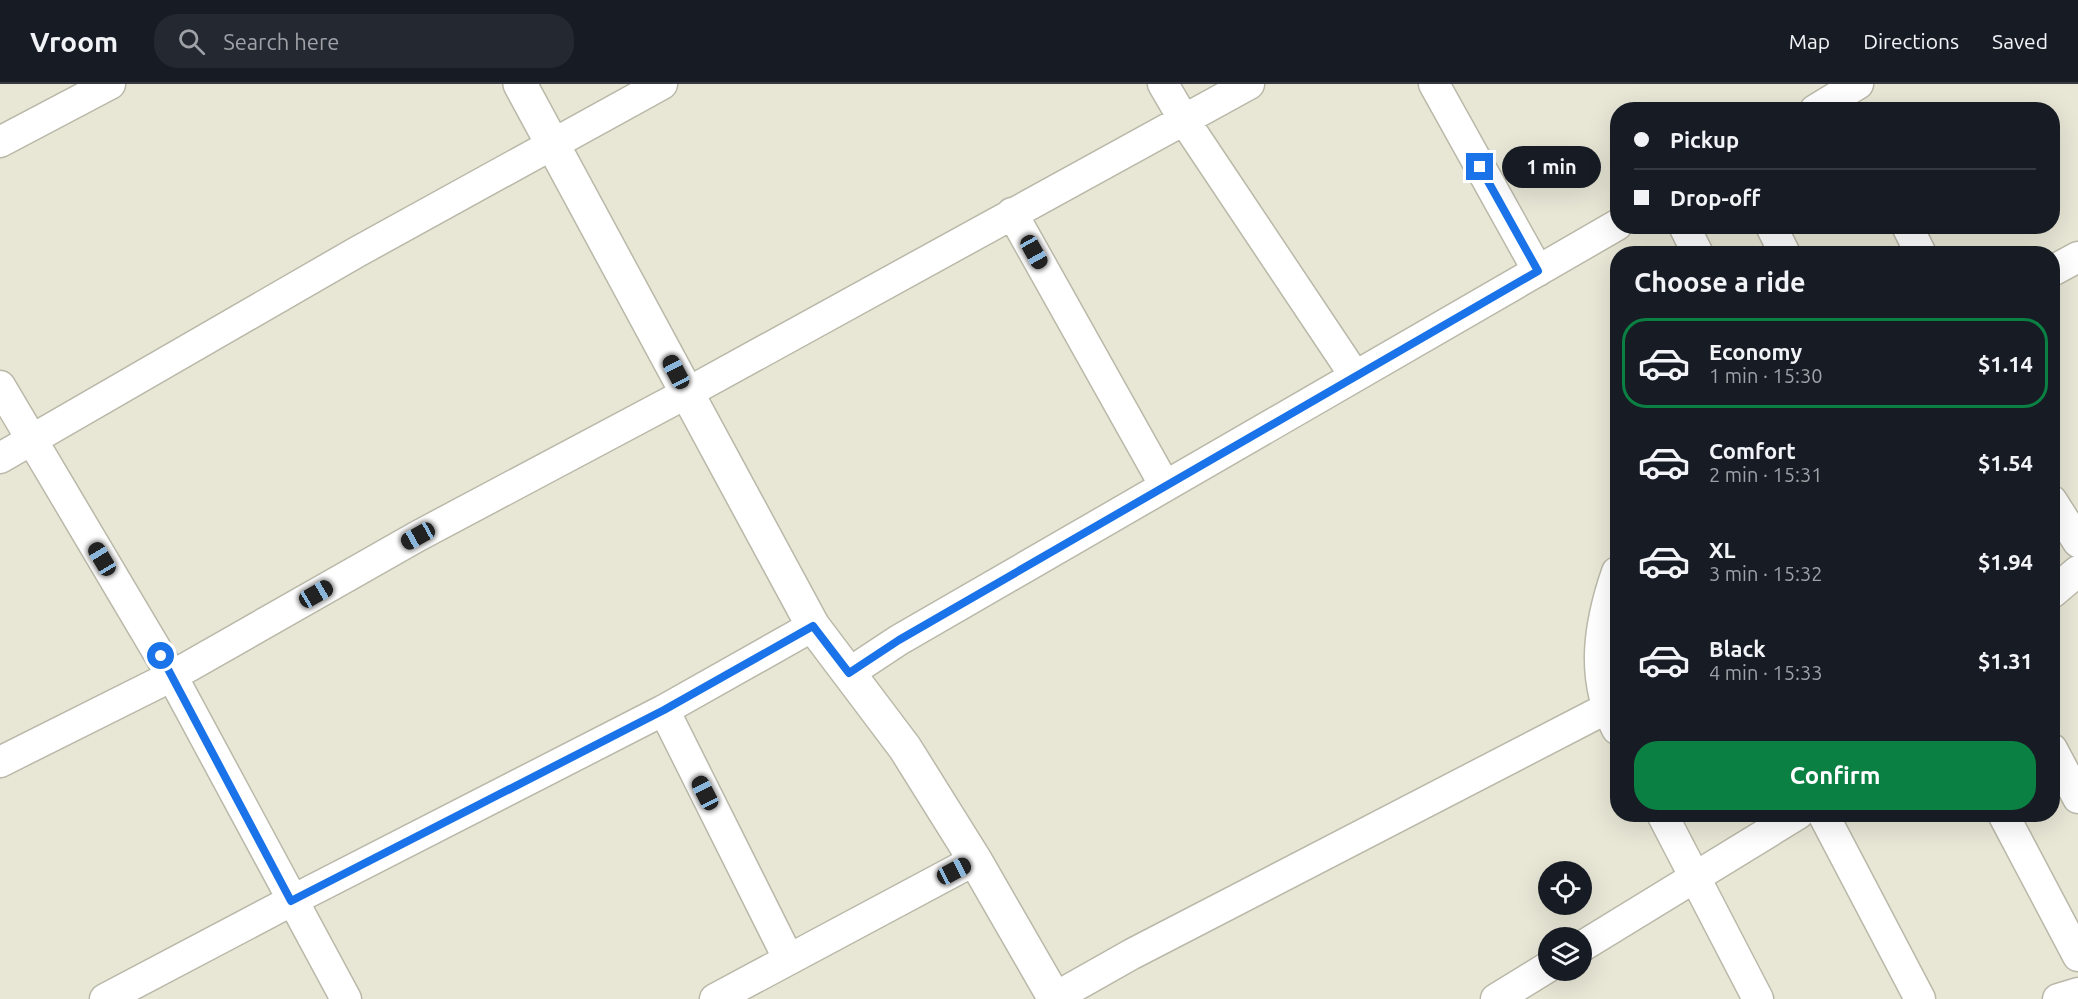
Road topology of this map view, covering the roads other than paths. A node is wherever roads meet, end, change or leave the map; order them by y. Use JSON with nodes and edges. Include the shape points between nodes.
{"nodes":[{"id":1,"x":110,"y":84,"type":"edge"},
{"id":2,"x":520,"y":84,"type":"edge"},
{"id":3,"x":662,"y":84,"type":"edge"},
{"id":4,"x":1163,"y":84,"type":"edge"},
{"id":5,"x":1249,"y":84,"type":"edge"},
{"id":6,"x":1434,"y":84,"type":"edge"},
{"id":7,"x":1184,"y":120,"type":"junction"},
{"id":8,"x":0,"y":142,"type":"edge"},
{"id":9,"x":551,"y":143,"type":"junction"},
{"id":10,"x":1012,"y":213,"type":"junction"},
{"id":11,"x":1610,"y":229,"type":"edge"},
{"id":12,"x":2078,"y":257,"type":"edge"},
{"id":13,"x":2060,"y":267,"type":"edge"},
{"id":14,"x":1538,"y":271,"type":"junction"},
{"id":15,"x":1355,"y":376,"type":"junction"},
{"id":16,"x":0,"y":386,"type":"edge"},
{"id":17,"x":687,"y":393,"type":"junction"},
{"id":18,"x":32,"y":442,"type":"junction"},
{"id":19,"x":0,"y":458,"type":"edge"},
{"id":20,"x":1165,"y":486,"type":"junction"},
{"id":21,"x":2060,"y":514,"type":"edge"},
{"id":22,"x":2078,"y":542,"type":"edge"},
{"id":23,"x":2078,"y":571,"type":"edge"},
{"id":24,"x":2060,"y":586,"type":"edge"},
{"id":25,"x":1610,"y":602,"type":"edge"},
{"id":26,"x":813,"y":626,"type":"junction"},
{"id":27,"x":849,"y":673,"type":"junction"},
{"id":28,"x":172,"y":676,"type":"junction"},
{"id":29,"x":1610,"y":704,"type":"edge"},
{"id":30,"x":664,"y":710,"type":"junction"},
{"id":31,"x":1610,"y":716,"type":"edge"},
{"id":32,"x":0,"y":762,"type":"edge"},
{"id":33,"x":2060,"y":763,"type":"edge"},
{"id":34,"x":2078,"y":798,"type":"edge"},
{"id":35,"x":1666,"y":822,"type":"edge"},
{"id":36,"x":1785,"y":822,"type":"edge"},
{"id":37,"x":1827,"y":822,"type":"edge"},
{"id":38,"x":2007,"y":822,"type":"edge"},
{"id":39,"x":975,"y":860,"type":"junction"},
{"id":40,"x":1696,"y":878,"type":"junction"},
{"id":41,"x":291,"y":901,"type":"junction"},
{"id":42,"x":1592,"y":940,"type":"edge"},
{"id":43,"x":2078,"y":956,"type":"edge"},
{"id":44,"x":788,"y":958,"type":"junction"},
{"id":45,"x":1538,"y":973,"type":"edge"},
{"id":46,"x":2078,"y":993,"type":"edge"},
{"id":47,"x":1055,"y":998,"type":"edge"},
{"id":48,"x":105,"y":999,"type":"edge"},
{"id":49,"x":346,"y":999,"type":"edge"},
{"id":50,"x":715,"y":999,"type":"edge"},
{"id":51,"x":1496,"y":999,"type":"edge"},
{"id":52,"x":1758,"y":999,"type":"edge"},
{"id":53,"x":1920,"y":999,"type":"edge"},
{"id":54,"x":2058,"y":999,"type":"edge"}],
"edges":[{"from":1,"to":8,"type":"street"},
{"from":2,"to":9,"type":"street"},
{"from":3,"to":9,"type":"street"},
{"from":4,"to":7,"type":"street"},
{"from":5,"to":7,"type":"street"},
{"from":6,"to":14,"type":"street"},
{"from":7,"to":10,"type":"street"},
{"from":7,"to":15,"type":"street"},
{"from":9,"to":17,"type":"street"},
{"from":9,"to":18,"type":"street"},
{"from":10,"to":17,"type":"street"},
{"from":10,"to":20,"type":"street"},
{"from":11,"to":14,"type":"street"},
{"from":12,"to":13,"type":"street"},
{"from":14,"to":15,"type":"street"},
{"from":15,"to":20,"type":"street"},
{"from":16,"to":18,"type":"street"},
{"from":17,"to":26,"type":"street"},
{"from":17,"to":28,"type":"street","via":[[418,536]]},
{"from":18,"to":19,"type":"street"},
{"from":18,"to":28,"type":"street"},
{"from":20,"to":27,"type":"street"},
{"from":21,"to":22,"type":"street"},
{"from":23,"to":24,"type":"street"},
{"from":25,"to":29,"type":"street","via":[[1599,649],[1600,679]]},
{"from":26,"to":27,"type":"street"},
{"from":26,"to":30,"type":"street"},
{"from":27,"to":39,"type":"street","via":[[905,748]]},
{"from":28,"to":32,"type":"street"},
{"from":28,"to":41,"type":"street"},
{"from":30,"to":41,"type":"street"},
{"from":30,"to":44,"type":"street"},
{"from":31,"to":47,"type":"street","via":[[1132,954]]},
{"from":33,"to":34,"type":"street"},
{"from":35,"to":40,"type":"street"},
{"from":36,"to":40,"type":"street"},
{"from":37,"to":53,"type":"street"},
{"from":38,"to":43,"type":"street"},
{"from":39,"to":44,"type":"street"},
{"from":39,"to":47,"type":"street"},
{"from":40,"to":42,"type":"street"},
{"from":40,"to":52,"type":"street"},
{"from":41,"to":48,"type":"street"},
{"from":41,"to":49,"type":"street"},
{"from":44,"to":50,"type":"street"},
{"from":45,"to":51,"type":"street"},
{"from":46,"to":54,"type":"street"}]}
